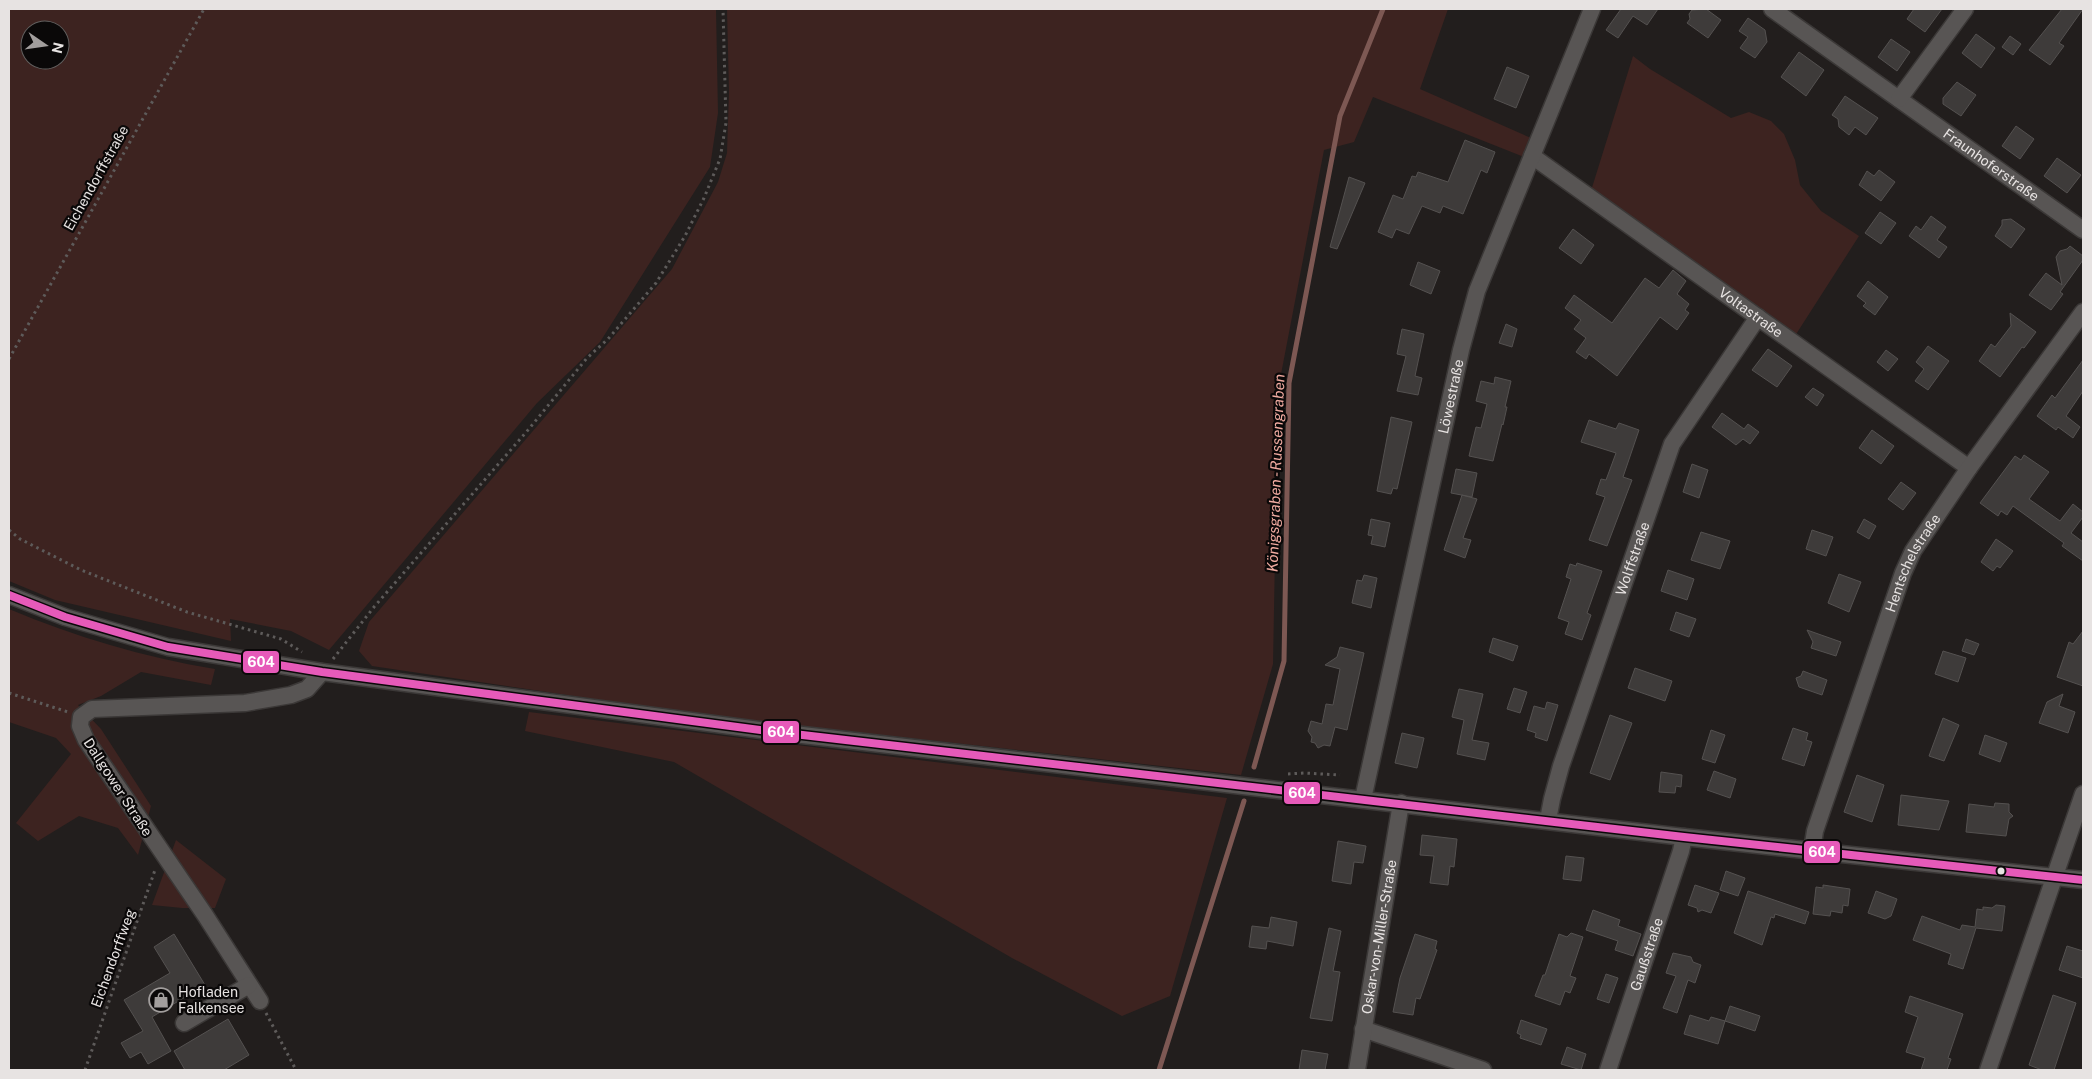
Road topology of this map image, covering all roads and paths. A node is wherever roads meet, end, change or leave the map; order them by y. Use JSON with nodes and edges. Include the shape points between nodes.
{"nodes":[{"id":1,"x":204,"y":9,"type":"edge"},
{"id":2,"x":723,"y":9,"type":"edge"},
{"id":3,"x":1592,"y":9,"type":"edge"},
{"id":4,"x":1772,"y":9,"type":"edge"},
{"id":5,"x":1965,"y":9,"type":"edge"},
{"id":6,"x":1899,"y":99,"type":"junction"},
{"id":7,"x":1532,"y":156,"type":"junction"},
{"id":8,"x":2083,"y":230,"type":"edge"},
{"id":9,"x":2083,"y":312,"type":"edge"},
{"id":10,"x":1758,"y":317,"type":"junction"},
{"id":11,"x":9,"y":359,"type":"edge"},
{"id":12,"x":1969,"y":468,"type":"junction"},
{"id":13,"x":9,"y":530,"type":"edge"},
{"id":14,"x":9,"y":595,"type":"edge"},
{"id":15,"x":322,"y":672,"type":"junction"},
{"id":16,"x":9,"y":693,"type":"edge"},
{"id":17,"x":80,"y":717,"type":"junction"},
{"id":18,"x":1278,"y":774,"type":"dead end"},
{"id":19,"x":1340,"y":775,"type":"dead end"},
{"id":20,"x":2083,"y":794,"type":"edge"},
{"id":21,"x":1363,"y":799,"type":"junction"},
{"id":22,"x":1401,"y":803,"type":"junction"},
{"id":23,"x":1548,"y":820,"type":"junction"},
{"id":24,"x":1684,"y":837,"type":"junction"},
{"id":25,"x":1812,"y":850,"type":"junction"},
{"id":26,"x":160,"y":852,"type":"junction"},
{"id":27,"x":2055,"y":877,"type":"junction"},
{"id":28,"x":2083,"y":880,"type":"edge"},
{"id":29,"x":249,"y":985,"type":"junction"},
{"id":30,"x":260,"y":1001,"type":"joint"},
{"id":31,"x":184,"y":1023,"type":"dead end"},
{"id":32,"x":1363,"y":1029,"type":"junction"},
{"id":33,"x":85,"y":1070,"type":"edge"},
{"id":34,"x":296,"y":1070,"type":"edge"},
{"id":35,"x":1357,"y":1070,"type":"edge"},
{"id":36,"x":1482,"y":1070,"type":"edge"},
{"id":37,"x":1608,"y":1070,"type":"edge"},
{"id":38,"x":1988,"y":1070,"type":"edge"}],
"edges":[{"from":1,"to":11,"type":"path","name":"Eichendorffstraße"},
{"from":2,"to":15,"type":"path","via":[[726,123],[720,159],[704,198],[656,283],[608,339],[587,358]]},
{"from":3,"to":7,"type":"street","name":"Löwestraße"},
{"from":4,"to":6,"type":"street","name":"Fraunhoferstraße"},
{"from":5,"to":6,"type":"street"},
{"from":6,"to":8,"type":"street","name":"Fraunhoferstraße"},
{"from":7,"to":10,"type":"street","name":"Voltastraße"},
{"from":7,"to":21,"type":"street","name":"Löwestraße","via":[[1478,291],[1462,350]]},
{"from":9,"to":12,"type":"street","name":"Hentschelstraße"},
{"from":10,"to":12,"type":"street","name":"Voltastraße"},
{"from":10,"to":23,"type":"street","name":"Wolffstraße","via":[[1672,444],[1561,766]]},
{"from":12,"to":25,"type":"street","name":"Hentschelstraße","via":[[1913,551],[1903,573],[1815,830]]},
{"from":13,"to":15,"type":"path","via":[[20,539],[81,570],[178,609],[281,639],[299,649]]},
{"from":14,"to":15,"type":"street","via":[[65,618],[168,647]]},
{"from":15,"to":17,"type":"street","via":[[307,689],[291,695],[245,703],[92,709]]},
{"from":15,"to":21,"type":"street","via":[[768,731]]},
{"from":16,"to":17,"type":"path"},
{"from":17,"to":26,"type":"street","name":"Dallgower Straße","via":[[86,740]]},
{"from":18,"to":19,"type":"path"},
{"from":20,"to":27,"type":"street"},
{"from":21,"to":22,"type":"street"},
{"from":22,"to":23,"type":"street"},
{"from":22,"to":32,"type":"street","name":"Oskar-von-Miller-Straße"},
{"from":23,"to":24,"type":"street"},
{"from":24,"to":25,"type":"street"},
{"from":24,"to":37,"type":"street","name":"Gaußstraße"},
{"from":25,"to":27,"type":"street"},
{"from":26,"to":29,"type":"street","name":"Dallgower Straße"},
{"from":26,"to":33,"type":"path","name":"Eichendorffweg"},
{"from":27,"to":28,"type":"street"},
{"from":27,"to":38,"type":"street"},
{"from":29,"to":30,"type":"street","name":"Dallgower Straße"},
{"from":29,"to":31,"type":"street"},
{"from":30,"to":34,"type":"path"},
{"from":32,"to":35,"type":"street","name":"Oskar-von-Miller-Straße"},
{"from":32,"to":36,"type":"street"}]}
